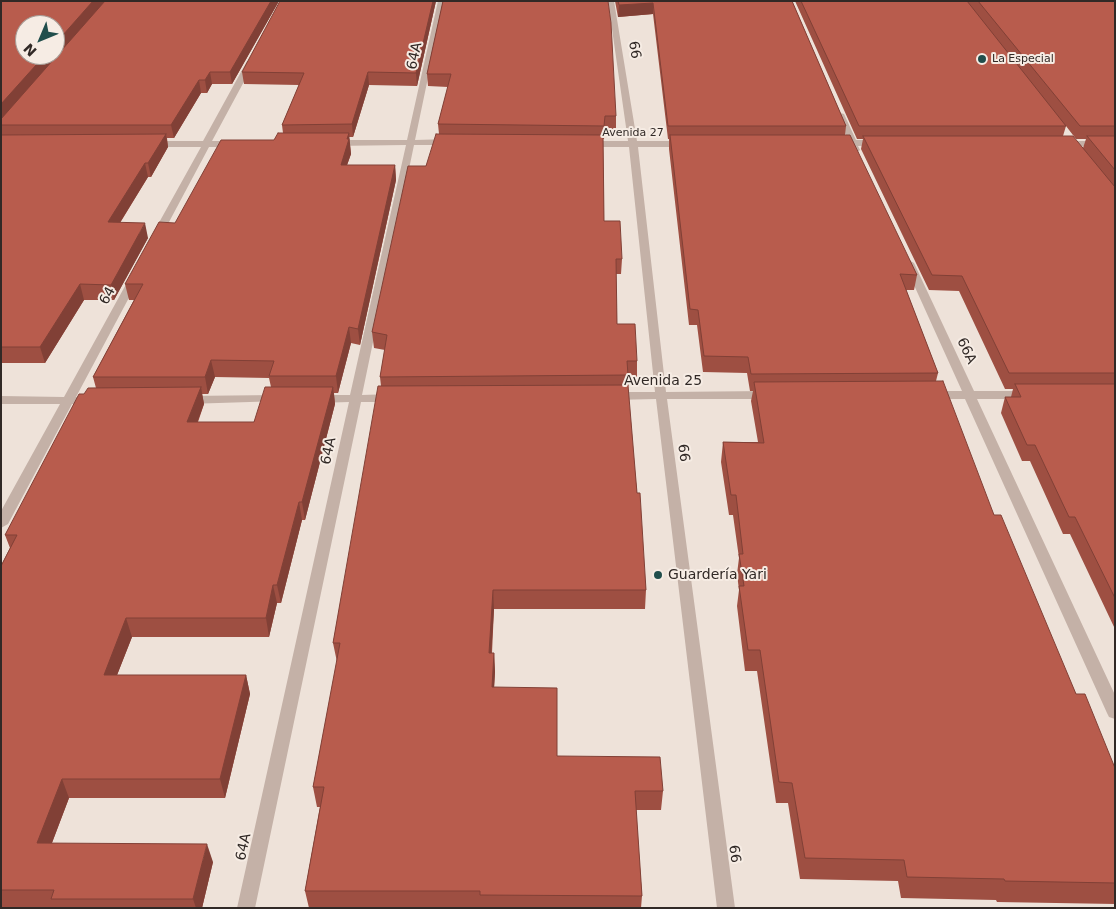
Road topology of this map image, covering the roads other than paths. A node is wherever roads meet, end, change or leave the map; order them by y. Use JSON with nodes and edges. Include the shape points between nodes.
{"nodes":[{"id":1,"x":441,"y":1,"type":"edge"},
{"id":2,"x":612,"y":1,"type":"edge"},
{"id":3,"x":256,"y":52,"type":"edge"},
{"id":4,"x":833,"y":99,"type":"edge"},
{"id":5,"x":1065,"y":136,"type":"edge"},
{"id":6,"x":412,"y":142,"type":"junction"},
{"id":7,"x":460,"y":142,"type":"edge"},
{"id":8,"x":324,"y":143,"type":"edge"},
{"id":9,"x":852,"y":143,"type":"junction"},
{"id":10,"x":882,"y":143,"type":"edge"},
{"id":11,"x":138,"y":144,"type":"edge"},
{"id":12,"x":206,"y":144,"type":"junction"},
{"id":13,"x":245,"y":144,"type":"edge"},
{"id":14,"x":576,"y":144,"type":"edge"},
{"id":15,"x":633,"y":144,"type":"junction"},
{"id":16,"x":693,"y":144,"type":"edge"},
{"id":17,"x":823,"y":144,"type":"edge"},
{"id":18,"x":1051,"y":144,"type":"edge"},
{"id":19,"x":1071,"y":144,"type":"junction"},
{"id":20,"x":1115,"y":144,"type":"edge"},
{"id":21,"x":1077,"y":152,"type":"edge"},
{"id":22,"x":861,"y":161,"type":"edge"},
{"id":23,"x":151,"y":247,"type":"edge"},
{"id":24,"x":903,"y":251,"type":"edge"},
{"id":25,"x":142,"y":264,"type":"edge"},
{"id":26,"x":1038,"y":394,"type":"edge"},
{"id":27,"x":921,"y":395,"type":"edge"},
{"id":28,"x":971,"y":395,"type":"junction"},
{"id":29,"x":602,"y":396,"type":"edge"},
{"id":30,"x":661,"y":396,"type":"junction"},
{"id":31,"x":781,"y":396,"type":"edge"},
{"id":32,"x":355,"y":398,"type":"junction"},
{"id":33,"x":405,"y":398,"type":"edge"},
{"id":34,"x":286,"y":399,"type":"edge"},
{"id":35,"x":306,"y":399,"type":"edge"},
{"id":36,"x":1,"y":400,"type":"edge"},
{"id":37,"x":178,"y":400,"type":"edge"},
{"id":38,"x":69,"y":401,"type":"junction"},
{"id":39,"x":108,"y":401,"type":"edge"},
{"id":40,"x":1,"y":524,"type":"edge"},
{"id":41,"x":1115,"y":713,"type":"edge"},
{"id":42,"x":246,"y":908,"type":"edge"},
{"id":43,"x":726,"y":908,"type":"edge"}],
"edges":[{"from":1,"to":6,"type":"street","name":"64A"},
{"from":2,"to":15,"type":"street","name":"66"},
{"from":3,"to":12,"type":"street"},
{"from":4,"to":9,"type":"street"},
{"from":5,"to":19,"type":"street"},
{"from":6,"to":7,"type":"street"},
{"from":6,"to":8,"type":"street"},
{"from":6,"to":32,"type":"street","name":"64A"},
{"from":9,"to":10,"type":"street"},
{"from":9,"to":17,"type":"street"},
{"from":9,"to":22,"type":"street"},
{"from":11,"to":12,"type":"street"},
{"from":12,"to":13,"type":"street"},
{"from":12,"to":23,"type":"street"},
{"from":14,"to":15,"type":"street","name":"Avenida 27"},
{"from":15,"to":16,"type":"street","name":"Avenida 27"},
{"from":15,"to":30,"type":"street","name":"66"},
{"from":18,"to":19,"type":"street"},
{"from":19,"to":20,"type":"street"},
{"from":19,"to":21,"type":"street"},
{"from":24,"to":28,"type":"street","name":"66A"},
{"from":25,"to":38,"type":"street","name":"64"},
{"from":26,"to":28,"type":"street"},
{"from":27,"to":28,"type":"street"},
{"from":28,"to":41,"type":"street","name":"66A"},
{"from":29,"to":30,"type":"street","name":"Avenida 25"},
{"from":30,"to":31,"type":"street","name":"Avenida 25"},
{"from":30,"to":43,"type":"street","name":"66"},
{"from":32,"to":33,"type":"street"},
{"from":32,"to":35,"type":"street"},
{"from":32,"to":42,"type":"street","name":"64A"},
{"from":34,"to":37,"type":"street"},
{"from":36,"to":38,"type":"street"},
{"from":38,"to":39,"type":"street"},
{"from":38,"to":40,"type":"street","name":"64"}]}
